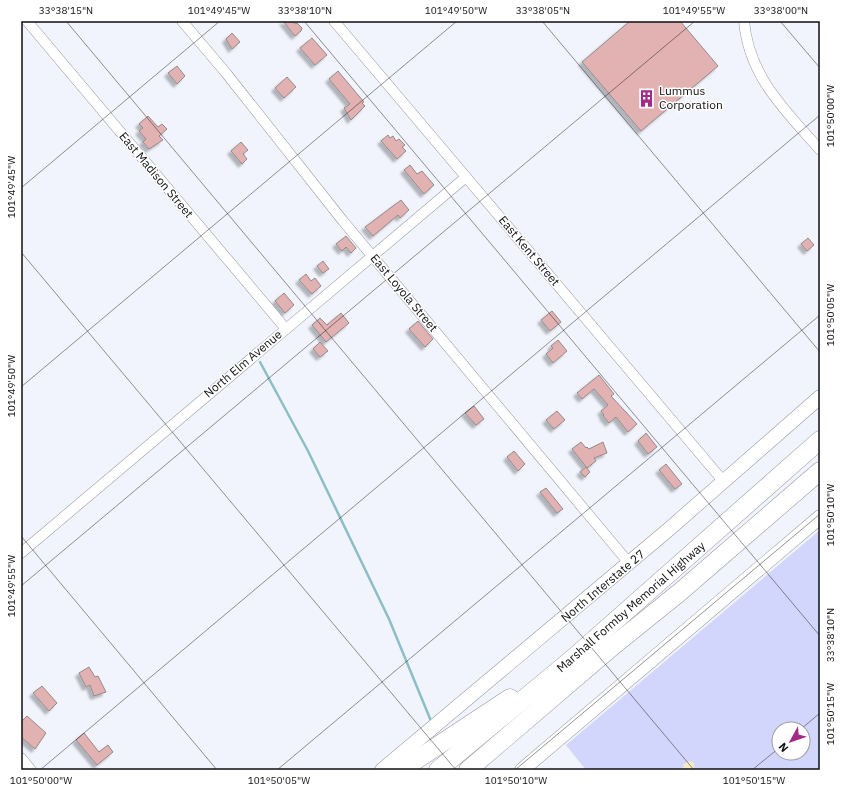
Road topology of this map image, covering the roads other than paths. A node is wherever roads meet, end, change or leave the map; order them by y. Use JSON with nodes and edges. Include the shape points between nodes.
{"nodes":[{"id":1,"x":27,"y":21,"type":"edge"},
{"id":2,"x":182,"y":21,"type":"edge"},
{"id":3,"x":334,"y":21,"type":"edge"},
{"id":4,"x":744,"y":21,"type":"edge"},
{"id":5,"x":820,"y":150,"type":"edge"},
{"id":6,"x":466,"y":177,"type":"junction"},
{"id":7,"x":373,"y":256,"type":"junction"},
{"id":8,"x":286,"y":329,"type":"junction"},
{"id":9,"x":820,"y":397,"type":"edge"},
{"id":10,"x":820,"y":440,"type":"edge"},
{"id":11,"x":820,"y":471,"type":"edge"},
{"id":12,"x":724,"y":482,"type":"junction"},
{"id":13,"x":820,"y":516,"type":"edge"},
{"id":14,"x":21,"y":553,"type":"edge"},
{"id":15,"x":629,"y":562,"type":"junction"},
{"id":16,"x":668,"y":602,"type":"junction"},
{"id":17,"x":572,"y":659,"type":"junction"},
{"id":18,"x":21,"y":758,"type":"edge"},
{"id":19,"x":31,"y":770,"type":"edge"},
{"id":20,"x":382,"y":770,"type":"edge"},
{"id":21,"x":401,"y":770,"type":"edge"},
{"id":22,"x":438,"y":770,"type":"edge"},
{"id":23,"x":468,"y":770,"type":"edge"},
{"id":24,"x":486,"y":770,"type":"edge"},
{"id":25,"x":522,"y":770,"type":"edge"}],
"edges":[{"from":1,"to":8,"type":"street","name":"East Madison Street"},
{"from":2,"to":7,"type":"street","name":"East Loyola Street"},
{"from":3,"to":6,"type":"street","name":"East Kent Street"},
{"from":4,"to":5,"type":"street","via":[[748,48],[762,79]]},
{"from":6,"to":7,"type":"street","name":"North Elm Avenue"},
{"from":6,"to":12,"type":"street","name":"East Kent Street"},
{"from":7,"to":8,"type":"street","name":"North Elm Avenue"},
{"from":7,"to":15,"type":"street","name":"East Loyola Street"},
{"from":8,"to":14,"type":"street","name":"North Elm Avenue"},
{"from":9,"to":12,"type":"main road","name":"North Interstate 27"},
{"from":10,"to":17,"type":"highway","name":"Marshall Formby Memorial Highway"},
{"from":11,"to":16,"type":"highway","name":"Marshall Formby Memorial Highway"},
{"from":12,"to":15,"type":"main road","name":"North Interstate 27"},
{"from":13,"to":25,"type":"main road"},
{"from":15,"to":20,"type":"main road","name":"North Interstate 27"},
{"from":16,"to":23,"type":"highway","name":"Marshall Formby Memorial Highway"},
{"from":16,"to":24,"type":"highway","via":[[649,624]]},
{"from":17,"to":21,"type":"highway","via":[[541,676]]},
{"from":17,"to":22,"type":"highway","name":"Marshall Formby Memorial Highway"},
{"from":18,"to":19,"type":"street"}]}
